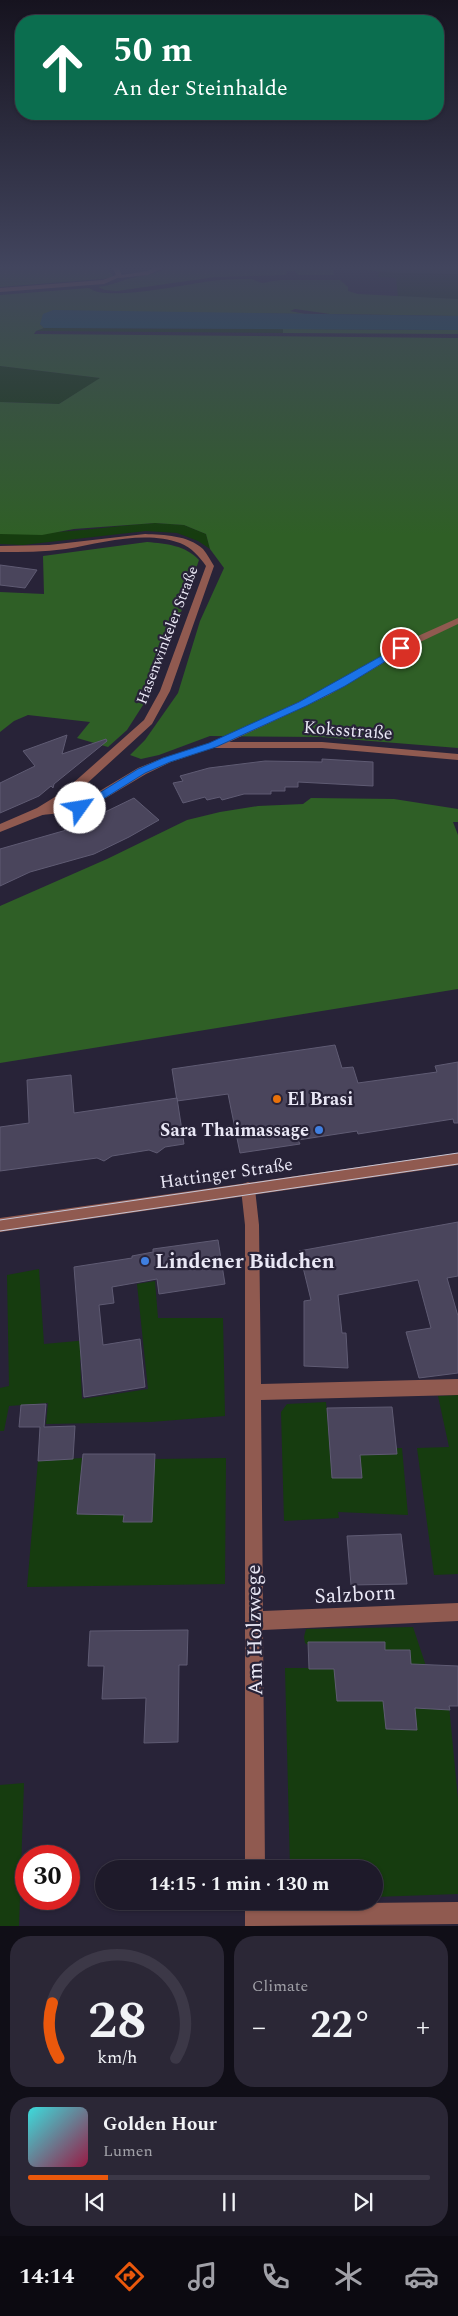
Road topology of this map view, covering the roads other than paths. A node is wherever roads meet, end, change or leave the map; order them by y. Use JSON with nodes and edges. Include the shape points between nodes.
{"nodes":[{"id":1,"x":0,"y":549,"type":"edge"},
{"id":2,"x":458,"y":620,"type":"edge"},
{"id":3,"x":212,"y":745,"type":"junction"},
{"id":4,"x":458,"y":757,"type":"edge"},
{"id":5,"x":41,"y":811,"type":"junction"},
{"id":6,"x":0,"y":828,"type":"edge"},
{"id":7,"x":458,"y":1159,"type":"edge"},
{"id":8,"x":248,"y":1189,"type":"junction"},
{"id":9,"x":0,"y":1225,"type":"edge"},
{"id":10,"x":458,"y":1386,"type":"edge"},
{"id":11,"x":252,"y":1392,"type":"junction"},
{"id":12,"x":458,"y":1612,"type":"edge"},
{"id":13,"x":254,"y":1620,"type":"junction"},
{"id":14,"x":255,"y":1860,"type":"edge"},
{"id":15,"x":458,"y":1913,"type":"edge"},
{"id":16,"x":256,"y":1914,"type":"edge"}],
"edges":[{"from":1,"to":5,"type":"street","name":"Hasenwinkeler Straße","via":[[44,549],[154,536],[194,546],[205,555],[210,566],[165,691],[152,716],[138,733],[70,793]]},
{"from":2,"to":3,"type":"street","via":[[387,655],[342,684]]},
{"from":3,"to":4,"type":"street","name":"Koksstraße","via":[[322,745]]},
{"from":3,"to":5,"type":"street","name":"Koksstraße","via":[[142,771],[80,808]]},
{"from":5,"to":6,"type":"street","name":"Hasenwinkeler Straße"},
{"from":7,"to":8,"type":"street","name":"Hattinger Straße"},
{"from":8,"to":9,"type":"street","name":"Hattinger Straße"},
{"from":8,"to":11,"type":"street","name":"Am Holzwege","via":[[252,1225]]},
{"from":10,"to":11,"type":"street"},
{"from":11,"to":13,"type":"street","name":"Am Holzwege"},
{"from":12,"to":13,"type":"street","name":"Salzborn"},
{"from":13,"to":14,"type":"street","name":"Am Holzwege"},
{"from":15,"to":16,"type":"street"}]}
